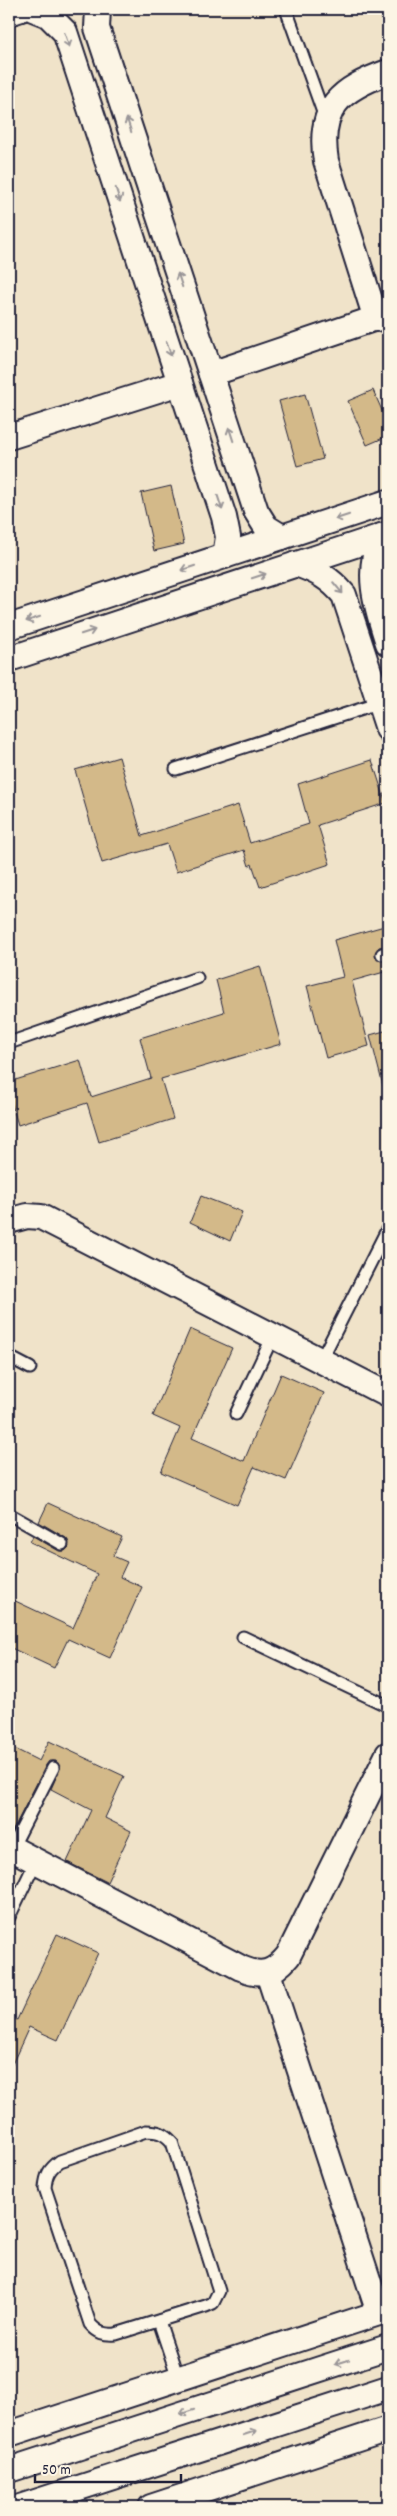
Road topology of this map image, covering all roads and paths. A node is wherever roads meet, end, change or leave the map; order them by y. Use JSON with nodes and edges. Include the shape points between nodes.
{"nodes":[{"id":1,"x":21,"y":9,"type":"edge"},
{"id":2,"x":33,"y":9,"type":"edge"},
{"id":3,"x":98,"y":9,"type":"edge"},
{"id":4,"x":286,"y":9,"type":"edge"},
{"id":5,"x":9,"y":13,"type":"edge"},
{"id":6,"x":388,"y":72,"type":"edge"},
{"id":7,"x":326,"y":120,"type":"junction"},
{"id":8,"x":382,"y":316,"type":"edge"},
{"id":9,"x":211,"y":374,"type":"junction"},
{"id":10,"x":180,"y":383,"type":"junction"},
{"id":11,"x":9,"y":437,"type":"edge"},
{"id":12,"x":388,"y":502,"type":"edge"},
{"id":13,"x":384,"y":535,"type":"edge"},
{"id":14,"x":282,"y":537,"type":"junction"},
{"id":15,"x":225,"y":556,"type":"junction"},
{"id":16,"x":296,"y":564,"type":"junction"},
{"id":17,"x":9,"y":627,"type":"edge"},
{"id":18,"x":388,"y":642,"type":"edge"},
{"id":19,"x":388,"y":647,"type":"edge"},
{"id":20,"x":365,"y":656,"type":"junction"},
{"id":21,"x":9,"y":659,"type":"edge"},
{"id":22,"x":380,"y":703,"type":"junction"},
{"id":23,"x":388,"y":728,"type":"edge"},
{"id":24,"x":176,"y":769,"type":"dead end"},
{"id":25,"x":197,"y":978,"type":"dead end"},
{"id":26,"x":9,"y":1043,"type":"edge"},
{"id":27,"x":10,"y":1215,"type":"edge"},
{"id":28,"x":388,"y":1228,"type":"edge"},
{"id":29,"x":274,"y":1336,"type":"junction"},
{"id":30,"x":9,"y":1357,"type":"edge"},
{"id":31,"x":321,"y":1360,"type":"junction"},
{"id":32,"x":30,"y":1368,"type":"dead end"},
{"id":33,"x":388,"y":1395,"type":"edge"},
{"id":34,"x":236,"y":1414,"type":"dead end"},
{"id":35,"x":9,"y":1514,"type":"edge"},
{"id":36,"x":62,"y":1544,"type":"dead end"},
{"id":37,"x":243,"y":1637,"type":"dead end"},
{"id":38,"x":388,"y":1706,"type":"edge"},
{"id":39,"x":388,"y":1754,"type":"edge"},
{"id":40,"x":53,"y":1768,"type":"dead end"},
{"id":41,"x":10,"y":1847,"type":"edge"},
{"id":42,"x":36,"y":1861,"type":"junction"},
{"id":43,"x":9,"y":1917,"type":"edge"},
{"id":44,"x":268,"y":1973,"type":"junction"},
{"id":45,"x":383,"y":2312,"type":"edge"},
{"id":46,"x":159,"y":2321,"type":"junction"},
{"id":47,"x":355,"y":2321,"type":"junction"},
{"id":48,"x":388,"y":2347,"type":"edge"},
{"id":49,"x":366,"y":2354,"type":"junction"},
{"id":50,"x":178,"y":2378,"type":"junction"},
{"id":51,"x":388,"y":2388,"type":"edge"},
{"id":52,"x":388,"y":2429,"type":"edge"},
{"id":53,"x":9,"y":2434,"type":"edge"},
{"id":54,"x":9,"y":2470,"type":"edge"},
{"id":55,"x":20,"y":2507,"type":"edge"},
{"id":56,"x":151,"y":2507,"type":"edge"}],
"edges":[{"from":1,"to":5,"type":"street"},
{"from":2,"to":10,"type":"street","one_way":true,"via":[[48,15],[64,32]]},
{"from":9,"to":3,"type":"street","one_way":true,"via":[[97,28]]},
{"from":4,"to":7,"type":"lane"},
{"from":6,"to":7,"type":"street","via":[[351,87],[336,102]]},
{"from":7,"to":8,"type":"street","via":[[323,141],[326,161]]},
{"from":8,"to":9,"type":"street"},
{"from":14,"to":9,"type":"street","one_way":true,"via":[[266,527],[256,511]]},
{"from":10,"to":11,"type":"street"},
{"from":10,"to":15,"type":"street","one_way":true,"via":[[227,527]]},
{"from":12,"to":14,"type":"street","one_way":true},
{"from":13,"to":16,"type":"street"},
{"from":13,"to":18,"type":"street","via":[[374,551],[371,570],[372,588]]},
{"from":14,"to":15,"type":"street"},
{"from":15,"to":17,"type":"street","one_way":true},
{"from":16,"to":20,"type":"street","one_way":true,"via":[[318,571],[333,581],[344,595]]},
{"from":21,"to":16,"type":"street","one_way":true},
{"from":19,"to":20,"type":"street"},
{"from":20,"to":22,"type":"street"},
{"from":22,"to":23,"type":"street"},
{"from":22,"to":24,"type":"lane"},
{"from":25,"to":26,"type":"lane"},
{"from":27,"to":29,"type":"street","via":[[41,1217]]},
{"from":28,"to":31,"type":"lane"},
{"from":29,"to":31,"type":"street"},
{"from":29,"to":34,"type":"lane"},
{"from":30,"to":32,"type":"lane"},
{"from":31,"to":33,"type":"street"},
{"from":35,"to":36,"type":"lane"},
{"from":37,"to":38,"type":"lane"},
{"from":39,"to":44,"type":"street","via":[[288,1956],[279,1968]]},
{"from":40,"to":41,"type":"lane"},
{"from":41,"to":42,"type":"street"},
{"from":42,"to":43,"type":"lane"},
{"from":42,"to":44,"type":"street","via":[[241,1968],[254,1974]]},
{"from":44,"to":45,"type":"street"},
{"from":45,"to":47,"type":"street"},
{"from":46,"to":46,"type":"lane","via":[[212,2303],[219,2291],[172,2142],[156,2131],[146,2131],[60,2161],[48,2172],[45,2188],[90,2324],[97,2332],[106,2335]]},
{"from":46,"to":50,"type":"lane"},
{"from":47,"to":49,"type":"street"},
{"from":47,"to":50,"type":"street"},
{"from":48,"to":49,"type":"street"},
{"from":49,"to":54,"type":"street","one_way":true},
{"from":50,"to":53,"type":"street"},
{"from":55,"to":51,"type":"street","one_way":true},
{"from":52,"to":56,"type":"street"}]}
